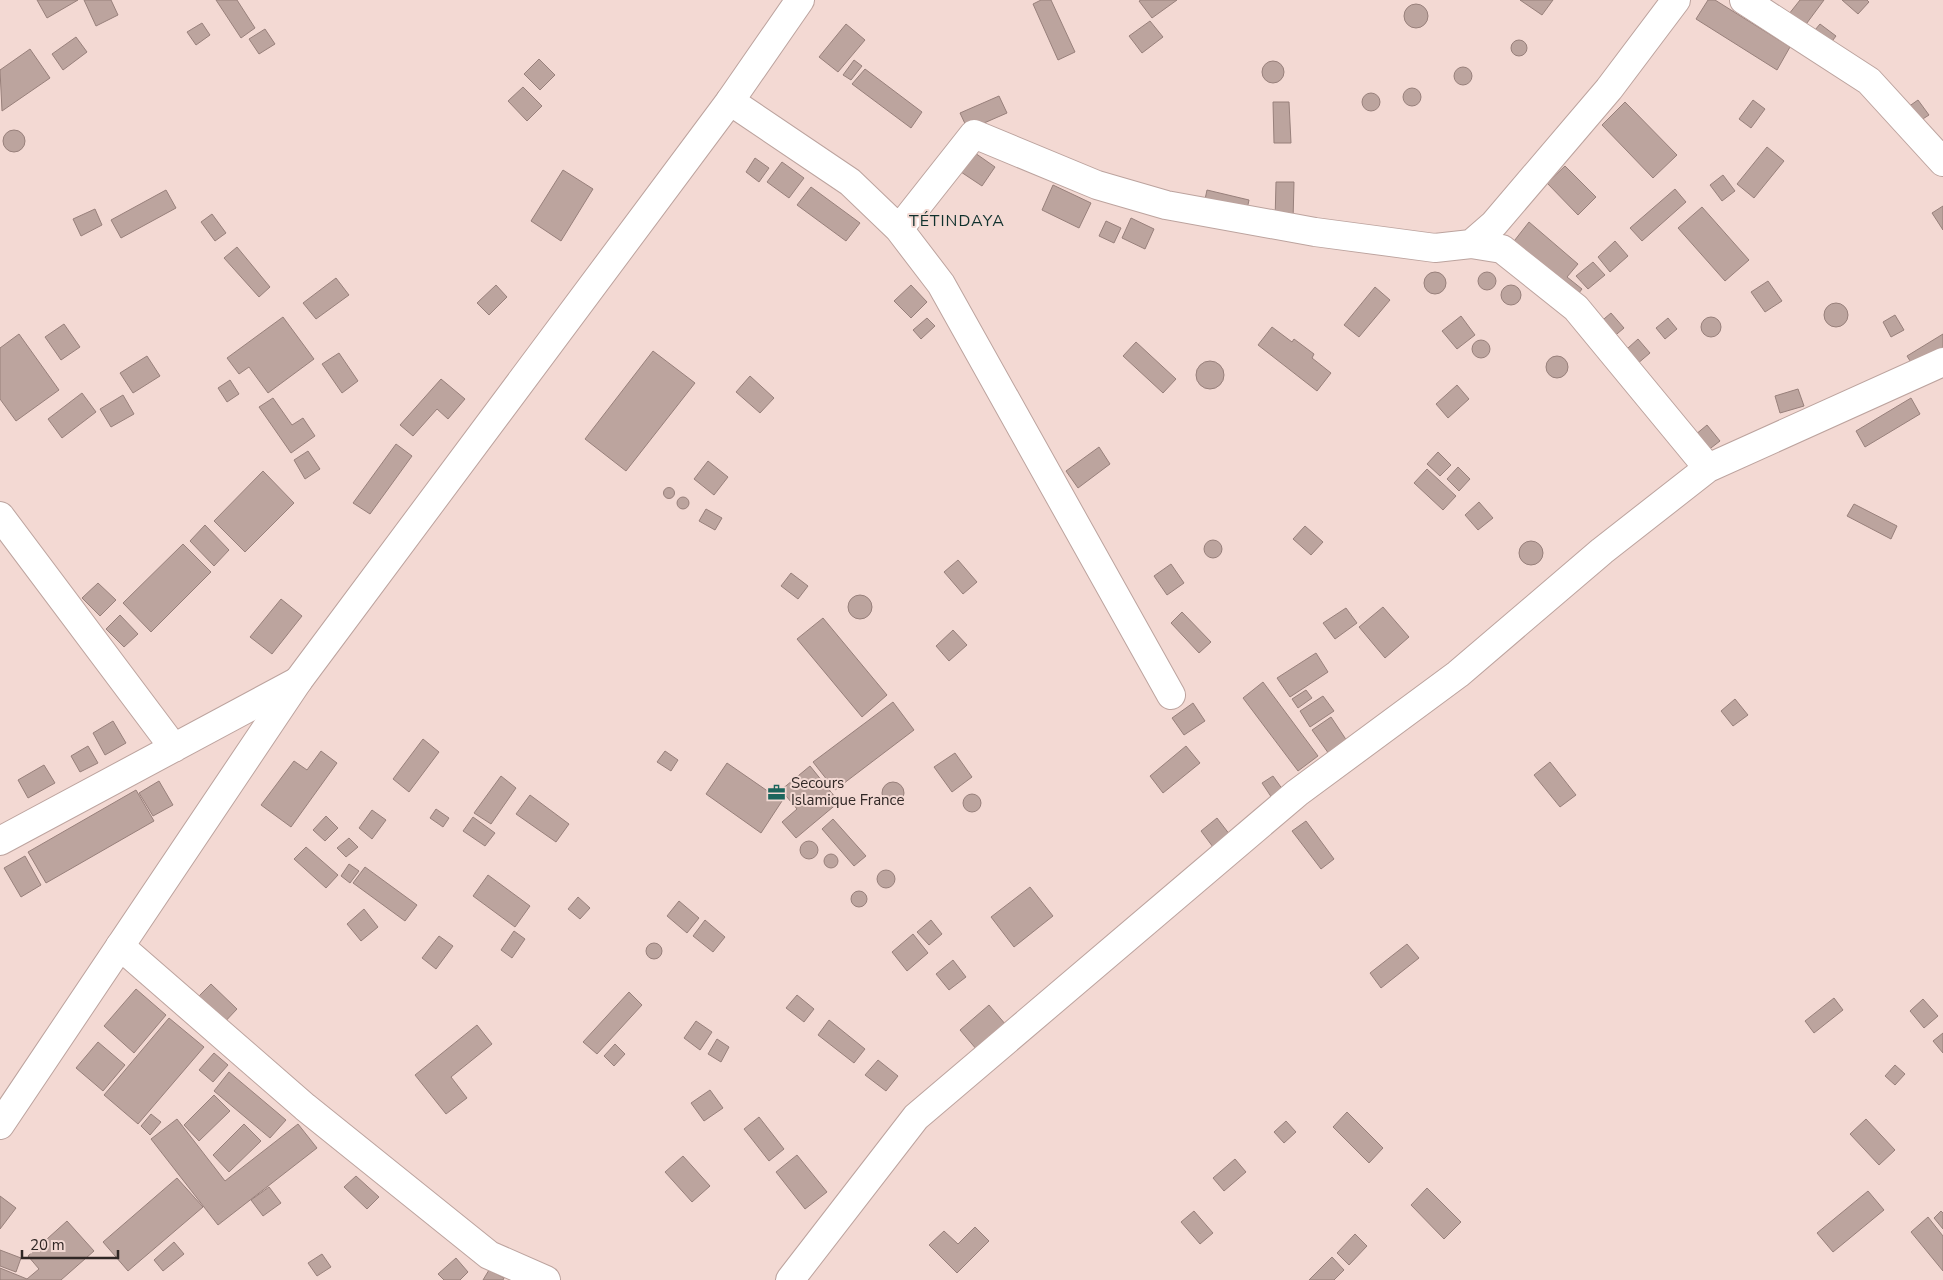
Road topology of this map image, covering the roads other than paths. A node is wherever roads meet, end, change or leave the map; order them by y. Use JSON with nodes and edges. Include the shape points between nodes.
{"nodes":[{"id":1,"x":800,"y":0,"type":"edge"},
{"id":2,"x":1676,"y":0,"type":"edge"},
{"id":3,"x":1744,"y":0,"type":"edge"},
{"id":4,"x":730,"y":101,"type":"junction"},
{"id":5,"x":1943,"y":162,"type":"edge"},
{"id":6,"x":899,"y":228,"type":"junction"},
{"id":7,"x":1471,"y":244,"type":"junction"},
{"id":8,"x":1943,"y":362,"type":"edge"},
{"id":9,"x":1708,"y":468,"type":"junction"},
{"id":10,"x":0,"y":516,"type":"edge"},
{"id":11,"x":298,"y":681,"type":"junction"},
{"id":12,"x":1171,"y":695,"type":"dead end"},
{"id":13,"x":174,"y":748,"type":"junction"},
{"id":14,"x":0,"y":841,"type":"edge"},
{"id":15,"x":120,"y":946,"type":"junction"},
{"id":16,"x":0,"y":1125,"type":"edge"},
{"id":17,"x":546,"y":1280,"type":"edge"},
{"id":18,"x":790,"y":1280,"type":"edge"}],
"edges":[{"from":1,"to":4,"type":"street"},
{"from":2,"to":7,"type":"street","via":[[1609,89],[1494,224]]},
{"from":3,"to":5,"type":"street","via":[[1869,81]]},
{"from":4,"to":6,"type":"street","via":[[850,182]]},
{"from":4,"to":11,"type":"street"},
{"from":6,"to":7,"type":"street","via":[[974,134],[1097,185],[1166,205],[1315,232],[1435,248]]},
{"from":6,"to":12,"type":"street","via":[[941,284]]},
{"from":7,"to":9,"type":"street","via":[[1502,249],[1576,308]]},
{"from":8,"to":9,"type":"street"},
{"from":9,"to":18,"type":"street","via":[[1602,551],[1458,674],[1297,793],[916,1117]]},
{"from":10,"to":13,"type":"street"},
{"from":11,"to":13,"type":"street"},
{"from":11,"to":15,"type":"street"},
{"from":13,"to":14,"type":"street"},
{"from":15,"to":16,"type":"street"},
{"from":15,"to":17,"type":"street","via":[[306,1107],[489,1255]]}]}
